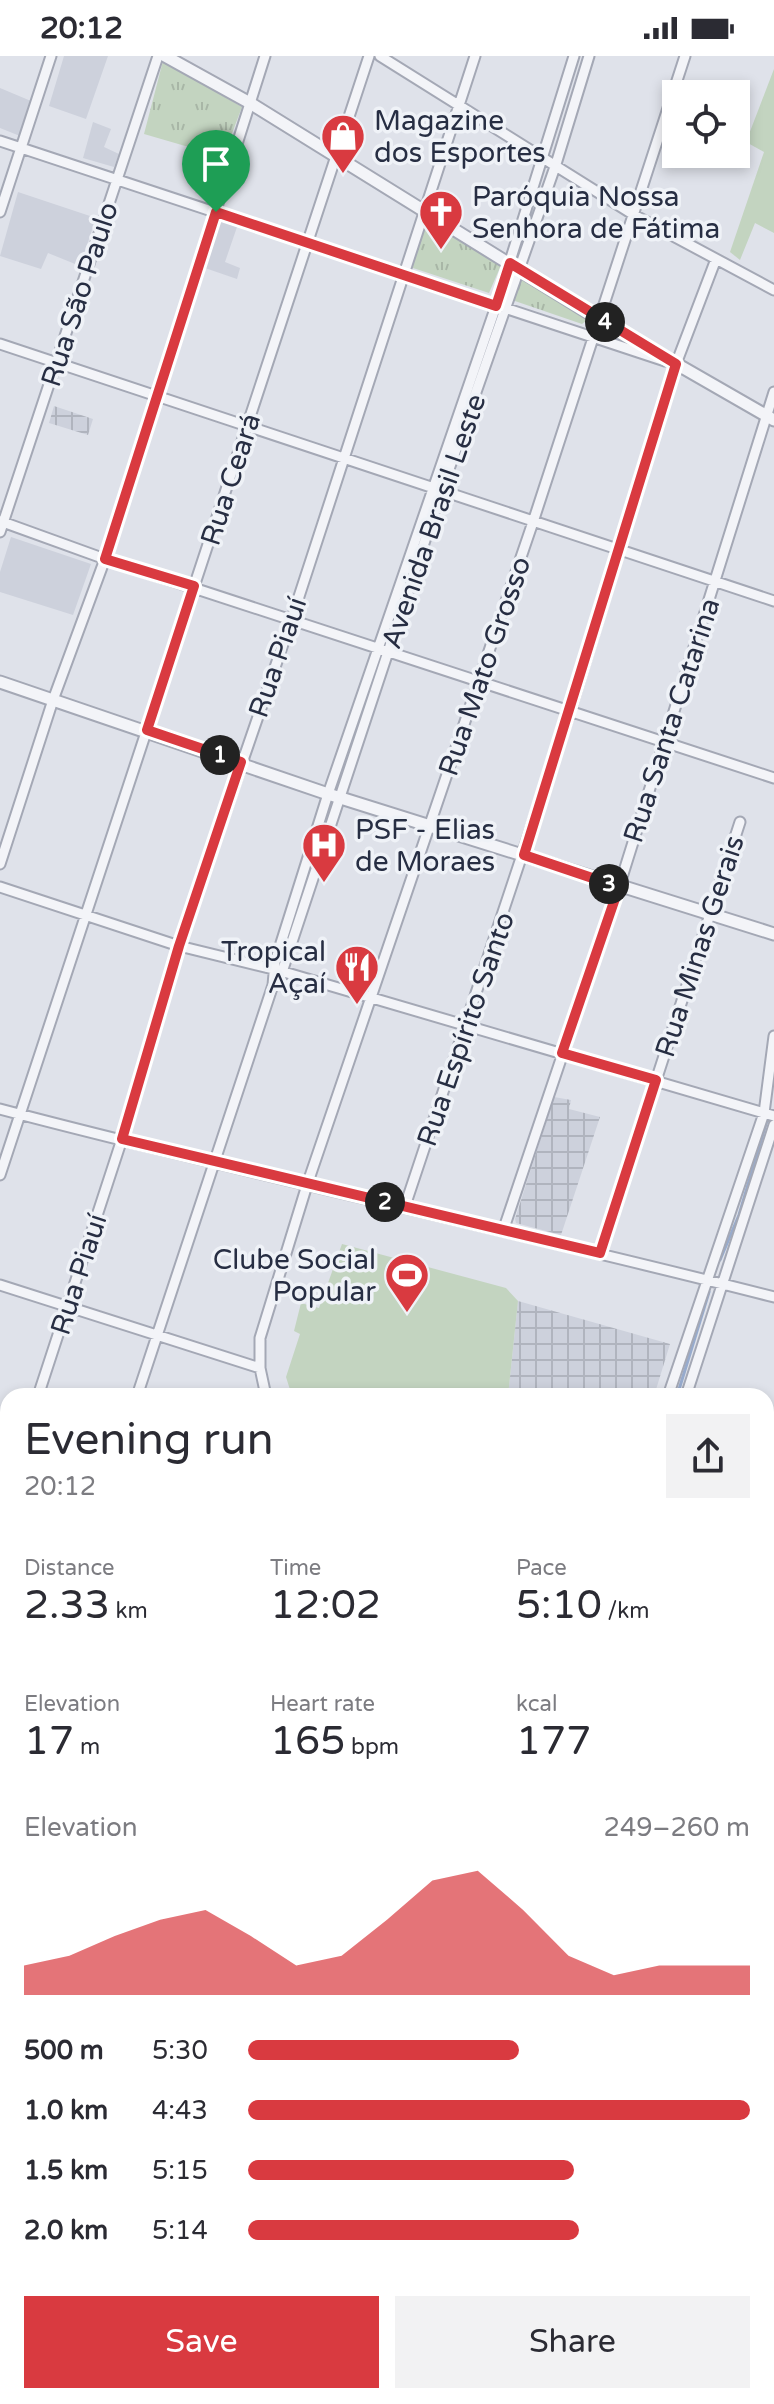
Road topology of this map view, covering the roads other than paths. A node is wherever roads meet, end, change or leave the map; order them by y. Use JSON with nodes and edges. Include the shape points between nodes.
{"nodes":[{"id":1,"x":51,"y":56,"type":"edge"},
{"id":2,"x":158,"y":56,"type":"edge"},
{"id":3,"x":165,"y":56,"type":"edge"},
{"id":4,"x":265,"y":56,"type":"edge"},
{"id":5,"x":369,"y":56,"type":"edge"},
{"id":6,"x":380,"y":56,"type":"edge"},
{"id":7,"x":475,"y":56,"type":"edge"},
{"id":8,"x":574,"y":56,"type":"edge"},
{"id":9,"x":589,"y":56,"type":"edge"},
{"id":10,"x":685,"y":56,"type":"edge"},
{"id":11,"x":567,"y":78,"type":"junction"},
{"id":12,"x":581,"y":83,"type":"junction"},
{"id":13,"x":250,"y":103,"type":"junction"},
{"id":14,"x":459,"y":103,"type":"junction"},
{"id":15,"x":0,"y":141,"type":"edge"},
{"id":16,"x":21,"y":147,"type":"junction"},
{"id":17,"x":542,"y":156,"type":"junction"},
{"id":18,"x":338,"y":157,"type":"junction"},
{"id":19,"x":556,"y":164,"type":"junction"},
{"id":20,"x":117,"y":179,"type":"junction"},
{"id":21,"x":531,"y":192,"type":"junction"},
{"id":22,"x":545,"y":197,"type":"junction"},
{"id":23,"x":0,"y":212,"type":"edge"},
{"id":24,"x":216,"y":212,"type":"junction"},
{"id":25,"x":424,"y":213,"type":"junction"},
{"id":26,"x":634,"y":215,"type":"junction"},
{"id":27,"x":307,"y":243,"type":"junction"},
{"id":28,"x":716,"y":259,"type":"junction"},
{"id":29,"x":515,"y":266,"type":"junction"},
{"id":30,"x":404,"y":274,"type":"junction"},
{"id":31,"x":774,"y":290,"type":"edge"},
{"id":32,"x":496,"y":306,"type":"junction"},
{"id":33,"x":506,"y":310,"type":"junction"},
{"id":34,"x":600,"y":320,"type":"junction"},
{"id":35,"x":594,"y":338,"type":"junction"},
{"id":36,"x":0,"y":344,"type":"edge"},
{"id":37,"x":56,"y":363,"type":"junction"},
{"id":38,"x":676,"y":364,"type":"junction"},
{"id":39,"x":774,"y":392,"type":"edge"},
{"id":40,"x":156,"y":397,"type":"junction"},
{"id":41,"x":468,"y":401,"type":"junction"},
{"id":42,"x":770,"y":418,"type":"edge"},
{"id":43,"x":247,"y":427,"type":"junction"},
{"id":44,"x":344,"y":459,"type":"junction"},
{"id":45,"x":437,"y":490,"type":"junction"},
{"id":46,"x":533,"y":522,"type":"junction"},
{"id":47,"x":1,"y":525,"type":"edge"},
{"id":48,"x":620,"y":548,"type":"junction"},
{"id":49,"x":105,"y":559,"type":"junction"},
{"id":50,"x":716,"y":581,"type":"junction"},
{"id":51,"x":194,"y":586,"type":"junction"},
{"id":52,"x":774,"y":601,"type":"edge"},
{"id":53,"x":292,"y":618,"type":"junction"},
{"id":54,"x":383,"y":650,"type":"junction"},
{"id":55,"x":479,"y":680,"type":"junction"},
{"id":56,"x":0,"y":682,"type":"edge"},
{"id":57,"x":53,"y":700,"type":"junction"},
{"id":58,"x":570,"y":711,"type":"junction"},
{"id":59,"x":147,"y":730,"type":"junction"},
{"id":60,"x":664,"y":740,"type":"junction"},
{"id":61,"x":241,"y":762,"type":"junction"},
{"id":62,"x":774,"y":778,"type":"edge"},
{"id":63,"x":333,"y":796,"type":"junction"},
{"id":64,"x":740,"y":822,"type":"dead end"},
{"id":65,"x":431,"y":825,"type":"junction"},
{"id":66,"x":524,"y":855,"type":"junction"},
{"id":67,"x":0,"y":864,"type":"edge"},
{"id":68,"x":0,"y":887,"type":"edge"},
{"id":69,"x":619,"y":887,"type":"junction"},
{"id":70,"x":708,"y":913,"type":"junction"},
{"id":71,"x":86,"y":915,"type":"junction"},
{"id":72,"x":774,"y":934,"type":"edge"},
{"id":73,"x":179,"y":946,"type":"junction"},
{"id":74,"x":278,"y":970,"type":"junction"},
{"id":75,"x":372,"y":999,"type":"junction"},
{"id":76,"x":465,"y":1025,"type":"junction"},
{"id":77,"x":774,"y":1036,"type":"edge"},
{"id":78,"x":562,"y":1053,"type":"junction"},
{"id":79,"x":656,"y":1080,"type":"junction"},
{"id":80,"x":0,"y":1109,"type":"edge"},
{"id":81,"x":769,"y":1114,"type":"edge"},
{"id":82,"x":20,"y":1115,"type":"junction"},
{"id":83,"x":774,"y":1125,"type":"edge"},
{"id":84,"x":122,"y":1139,"type":"junction"},
{"id":85,"x":215,"y":1162,"type":"junction"},
{"id":86,"x":0,"y":1175,"type":"edge"},
{"id":87,"x":307,"y":1185,"type":"junction"},
{"id":88,"x":405,"y":1206,"type":"junction"},
{"id":89,"x":504,"y":1228,"type":"junction"},
{"id":90,"x":600,"y":1253,"type":"junction"},
{"id":91,"x":705,"y":1280,"type":"junction"},
{"id":92,"x":722,"y":1283,"type":"junction"},
{"id":93,"x":0,"y":1285,"type":"edge"},
{"id":94,"x":774,"y":1297,"type":"edge"},
{"id":95,"x":66,"y":1309,"type":"junction"},
{"id":96,"x":157,"y":1334,"type":"junction"},
{"id":97,"x":260,"y":1368,"type":"junction"},
{"id":98,"x":41,"y":1388,"type":"edge"},
{"id":99,"x":140,"y":1388,"type":"edge"},
{"id":100,"x":264,"y":1388,"type":"edge"},
{"id":101,"x":671,"y":1388,"type":"edge"},
{"id":102,"x":689,"y":1388,"type":"edge"}],
"edges":[{"from":1,"to":16,"type":"street"},
{"from":2,"to":20,"type":"street","name":"Rua São Paulo"},
{"from":3,"to":13,"type":"street"},
{"from":4,"to":13,"type":"street"},
{"from":5,"to":18,"type":"street","name":"Rua Ceará"},
{"from":6,"to":14,"type":"street"},
{"from":7,"to":14,"type":"street","name":"Rua Piauí"},
{"from":8,"to":11,"type":"street","name":"Avenida Brasil Leste"},
{"from":9,"to":12,"type":"street","name":"Avenida Brasil Leste"},
{"from":10,"to":26,"type":"street","name":"Rua Mato Grosso"},
{"from":11,"to":12,"type":"street"},
{"from":11,"to":17,"type":"street","name":"Avenida Brasil Leste"},
{"from":12,"to":19,"type":"street","name":"Avenida Brasil Leste"},
{"from":13,"to":18,"type":"street"},
{"from":13,"to":24,"type":"street"},
{"from":14,"to":17,"type":"street"},
{"from":14,"to":25,"type":"street","name":"Rua Piauí"},
{"from":15,"to":16,"type":"street"},
{"from":16,"to":20,"type":"street"},
{"from":16,"to":23,"type":"street"},
{"from":17,"to":19,"type":"street"},
{"from":17,"to":21,"type":"street","name":"Avenida Brasil Leste"},
{"from":18,"to":25,"type":"street"},
{"from":18,"to":27,"type":"street","name":"Rua Ceará"},
{"from":19,"to":22,"type":"street","name":"Avenida Brasil Leste"},
{"from":19,"to":26,"type":"street"},
{"from":20,"to":24,"type":"street"},
{"from":20,"to":37,"type":"street","name":"Rua São Paulo"},
{"from":21,"to":22,"type":"street"},
{"from":21,"to":29,"type":"street","name":"Avenida Brasil Leste"},
{"from":22,"to":29,"type":"street","name":"Avenida Brasil Leste"},
{"from":24,"to":27,"type":"street"},
{"from":24,"to":40,"type":"street"},
{"from":25,"to":29,"type":"street"},
{"from":25,"to":30,"type":"street","name":"Rua Piauí"},
{"from":26,"to":28,"type":"street"},
{"from":26,"to":34,"type":"street","name":"Rua Mato Grosso"},
{"from":27,"to":30,"type":"street"},
{"from":27,"to":43,"type":"street","name":"Rua Ceará"},
{"from":28,"to":31,"type":"street"},
{"from":28,"to":38,"type":"street","name":"Rua Espírito Santo"},
{"from":29,"to":32,"type":"street","name":"Avenida Brasil Leste"},
{"from":29,"to":33,"type":"street","name":"Avenida Brasil Leste"},
{"from":29,"to":34,"type":"street"},
{"from":30,"to":32,"type":"street"},
{"from":30,"to":44,"type":"street","name":"Rua Piauí"},
{"from":32,"to":33,"type":"street"},
{"from":32,"to":41,"type":"street","name":"Avenida Brasil Leste"},
{"from":33,"to":35,"type":"street"},
{"from":33,"to":41,"type":"street","name":"Avenida Brasil Leste"},
{"from":34,"to":35,"type":"street","name":"Rua Mato Grosso"},
{"from":34,"to":38,"type":"street"},
{"from":35,"to":38,"type":"street"},
{"from":35,"to":46,"type":"street","name":"Rua Mato Grosso"},
{"from":36,"to":37,"type":"street"},
{"from":37,"to":40,"type":"street"},
{"from":37,"to":47,"type":"street","name":"Rua São Paulo"},
{"from":38,"to":42,"type":"street"},
{"from":38,"to":48,"type":"street","name":"Rua Espírito Santo"},
{"from":39,"to":42,"type":"street","name":"Rua Santa Catarina"},
{"from":40,"to":43,"type":"street"},
{"from":40,"to":49,"type":"street"},
{"from":41,"to":45,"type":"street","name":"Avenida Brasil Leste"},
{"from":42,"to":50,"type":"street","name":"Rua Santa Catarina"},
{"from":43,"to":44,"type":"street"},
{"from":43,"to":51,"type":"street","name":"Rua Ceará"},
{"from":44,"to":45,"type":"street"},
{"from":44,"to":53,"type":"street","name":"Rua Piauí"},
{"from":45,"to":46,"type":"street"},
{"from":45,"to":54,"type":"street","name":"Avenida Brasil Leste"},
{"from":46,"to":48,"type":"street"},
{"from":46,"to":55,"type":"street","name":"Rua Mato Grosso"},
{"from":47,"to":49,"type":"street"},
{"from":48,"to":50,"type":"street"},
{"from":48,"to":58,"type":"street","name":"Rua Espírito Santo"},
{"from":49,"to":51,"type":"street"},
{"from":49,"to":57,"type":"street"},
{"from":50,"to":52,"type":"street"},
{"from":50,"to":60,"type":"street","name":"Rua Santa Catarina"},
{"from":51,"to":53,"type":"street"},
{"from":51,"to":59,"type":"street","name":"Rua Ceará"},
{"from":53,"to":54,"type":"street"},
{"from":53,"to":61,"type":"street","name":"Rua Piauí"},
{"from":54,"to":55,"type":"street"},
{"from":54,"to":63,"type":"street","name":"Avenida Brasil Leste"},
{"from":55,"to":58,"type":"street"},
{"from":55,"to":65,"type":"street","name":"Rua Mato Grosso"},
{"from":56,"to":57,"type":"street"},
{"from":57,"to":59,"type":"street"},
{"from":57,"to":67,"type":"street"},
{"from":58,"to":60,"type":"street"},
{"from":58,"to":66,"type":"street","name":"Rua Espírito Santo"},
{"from":59,"to":61,"type":"street"},
{"from":59,"to":71,"type":"street","name":"Rua Ceará"},
{"from":60,"to":62,"type":"street"},
{"from":60,"to":69,"type":"street","name":"Rua Santa Catarina"},
{"from":61,"to":63,"type":"street"},
{"from":61,"to":73,"type":"street","name":"Rua Piauí"},
{"from":63,"to":65,"type":"street"},
{"from":63,"to":74,"type":"street","name":"Avenida Brasil Leste"},
{"from":64,"to":70,"type":"street","name":"Rua Minas Gerais"},
{"from":65,"to":66,"type":"street"},
{"from":65,"to":75,"type":"street","name":"Rua Mato Grosso"},
{"from":66,"to":69,"type":"street"},
{"from":66,"to":76,"type":"street","name":"Rua Espírito Santo"},
{"from":68,"to":71,"type":"street"},
{"from":69,"to":70,"type":"street"},
{"from":69,"to":78,"type":"street","name":"Rua Santa Catarina"},
{"from":70,"to":72,"type":"street"},
{"from":70,"to":79,"type":"street","name":"Rua Minas Gerais"},
{"from":71,"to":73,"type":"street"},
{"from":71,"to":82,"type":"street","name":"Rua Ceará"},
{"from":73,"to":74,"type":"street"},
{"from":73,"to":84,"type":"street","name":"Rua Piauí"},
{"from":74,"to":75,"type":"street"},
{"from":74,"to":85,"type":"street","name":"Avenida Brasil Leste"},
{"from":75,"to":76,"type":"street"},
{"from":75,"to":87,"type":"street","name":"Rua Mato Grosso"},
{"from":76,"to":78,"type":"street"},
{"from":76,"to":88,"type":"street","name":"Rua Espírito Santo"},
{"from":77,"to":81,"type":"street"},
{"from":78,"to":79,"type":"street"},
{"from":78,"to":89,"type":"street","name":"Rua Santa Catarina"},
{"from":79,"to":81,"type":"street"},
{"from":79,"to":90,"type":"street","name":"Rua Minas Gerais"},
{"from":80,"to":82,"type":"street"},
{"from":81,"to":91,"type":"street"},
{"from":82,"to":84,"type":"street"},
{"from":82,"to":86,"type":"street","name":"Rua Ceará"},
{"from":83,"to":92,"type":"street"},
{"from":84,"to":85,"type":"street"},
{"from":84,"to":95,"type":"street","name":"Rua Piauí"},
{"from":85,"to":87,"type":"street"},
{"from":85,"to":96,"type":"street","name":"Avenida Brasil Leste"},
{"from":87,"to":88,"type":"street"},
{"from":87,"to":97,"type":"street","name":"Rua Mato Grosso","via":[[260,1338]]},
{"from":88,"to":89,"type":"street"},
{"from":89,"to":90,"type":"street"},
{"from":90,"to":91,"type":"street"},
{"from":91,"to":92,"type":"street"},
{"from":91,"to":101,"type":"street"},
{"from":92,"to":94,"type":"street"},
{"from":92,"to":102,"type":"street"},
{"from":93,"to":95,"type":"street"},
{"from":95,"to":96,"type":"street"},
{"from":95,"to":98,"type":"street","name":"Rua Piauí"},
{"from":96,"to":97,"type":"street"},
{"from":96,"to":99,"type":"street","name":"Avenida Brasil Leste"},
{"from":97,"to":100,"type":"street","name":"Rua Mato Grosso"}]}
